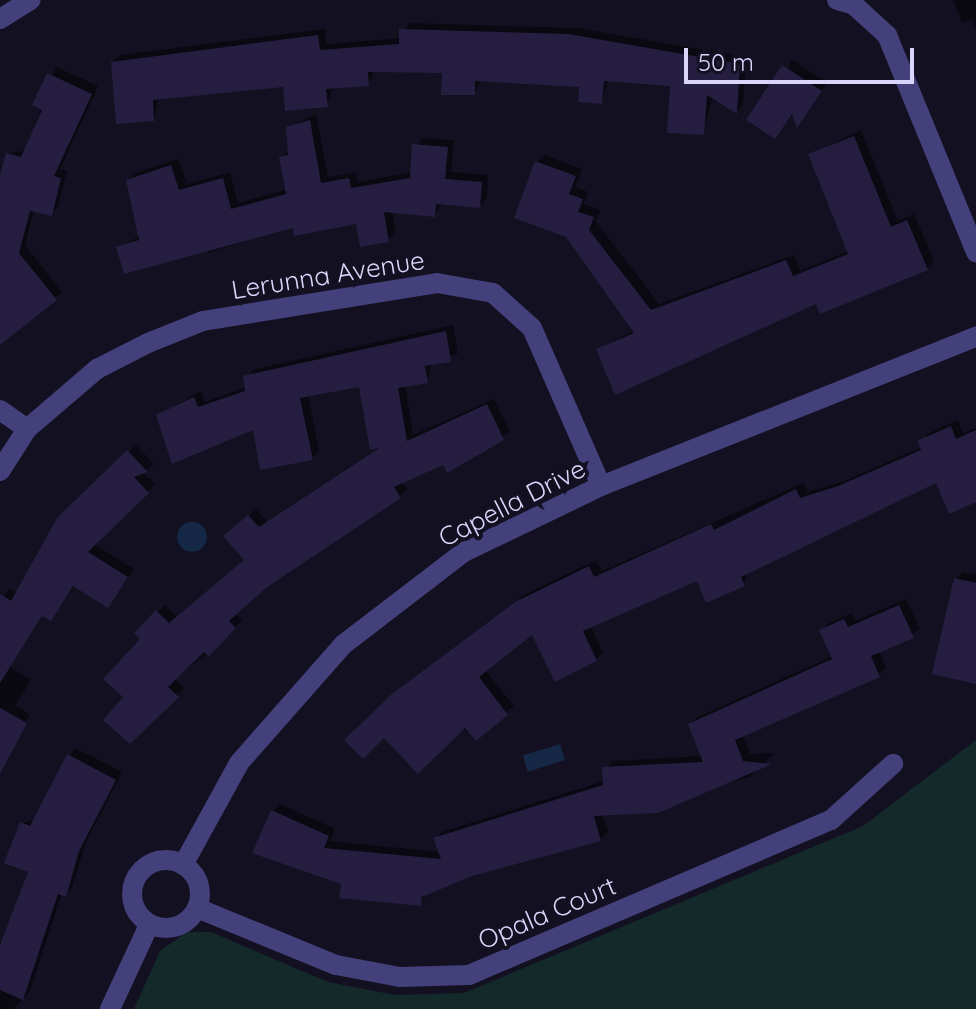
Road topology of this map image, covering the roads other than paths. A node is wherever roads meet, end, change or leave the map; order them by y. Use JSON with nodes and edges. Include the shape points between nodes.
{"nodes":[{"id":1,"x":31,"y":0,"type":"edge"},
{"id":2,"x":837,"y":0,"type":"edge"},
{"id":3,"x":0,"y":19,"type":"edge"},
{"id":4,"x":976,"y":252,"type":"edge"},
{"id":5,"x":976,"y":337,"type":"edge"},
{"id":6,"x":0,"y":410,"type":"edge"},
{"id":7,"x":27,"y":429,"type":"junction"},
{"id":8,"x":0,"y":471,"type":"edge"},
{"id":9,"x":601,"y":486,"type":"junction"},
{"id":10,"x":893,"y":764,"type":"dead end"},
{"id":11,"x":183,"y":865,"type":"junction"},
{"id":12,"x":197,"y":908,"type":"junction"},
{"id":13,"x":149,"y":925,"type":"junction"},
{"id":14,"x":110,"y":1009,"type":"edge"}],
"edges":[{"from":1,"to":3,"type":"street"},
{"from":2,"to":4,"type":"street","via":[[854,5],[887,35]]},
{"from":5,"to":9,"type":"street","name":"Capella Drive"},
{"from":6,"to":7,"type":"street"},
{"from":7,"to":8,"type":"street","name":"Lerunna Avenue"},
{"from":7,"to":9,"type":"street","name":"Lerunna Avenue","via":[[97,369],[203,321],[437,283],[493,293],[532,328]]},
{"from":9,"to":11,"type":"street","name":"Capella Drive","via":[[464,552],[344,644],[239,763]]},
{"from":10,"to":12,"type":"street","name":"Opala Court","via":[[831,820],[469,975],[400,977],[336,965]]},
{"from":11,"to":12,"type":"street","via":[[197,879]]},
{"from":11,"to":13,"type":"street","via":[[151,863],[135,877],[134,909]]},
{"from":12,"to":13,"type":"street","via":[[172,928]]},
{"from":13,"to":14,"type":"street"}]}
